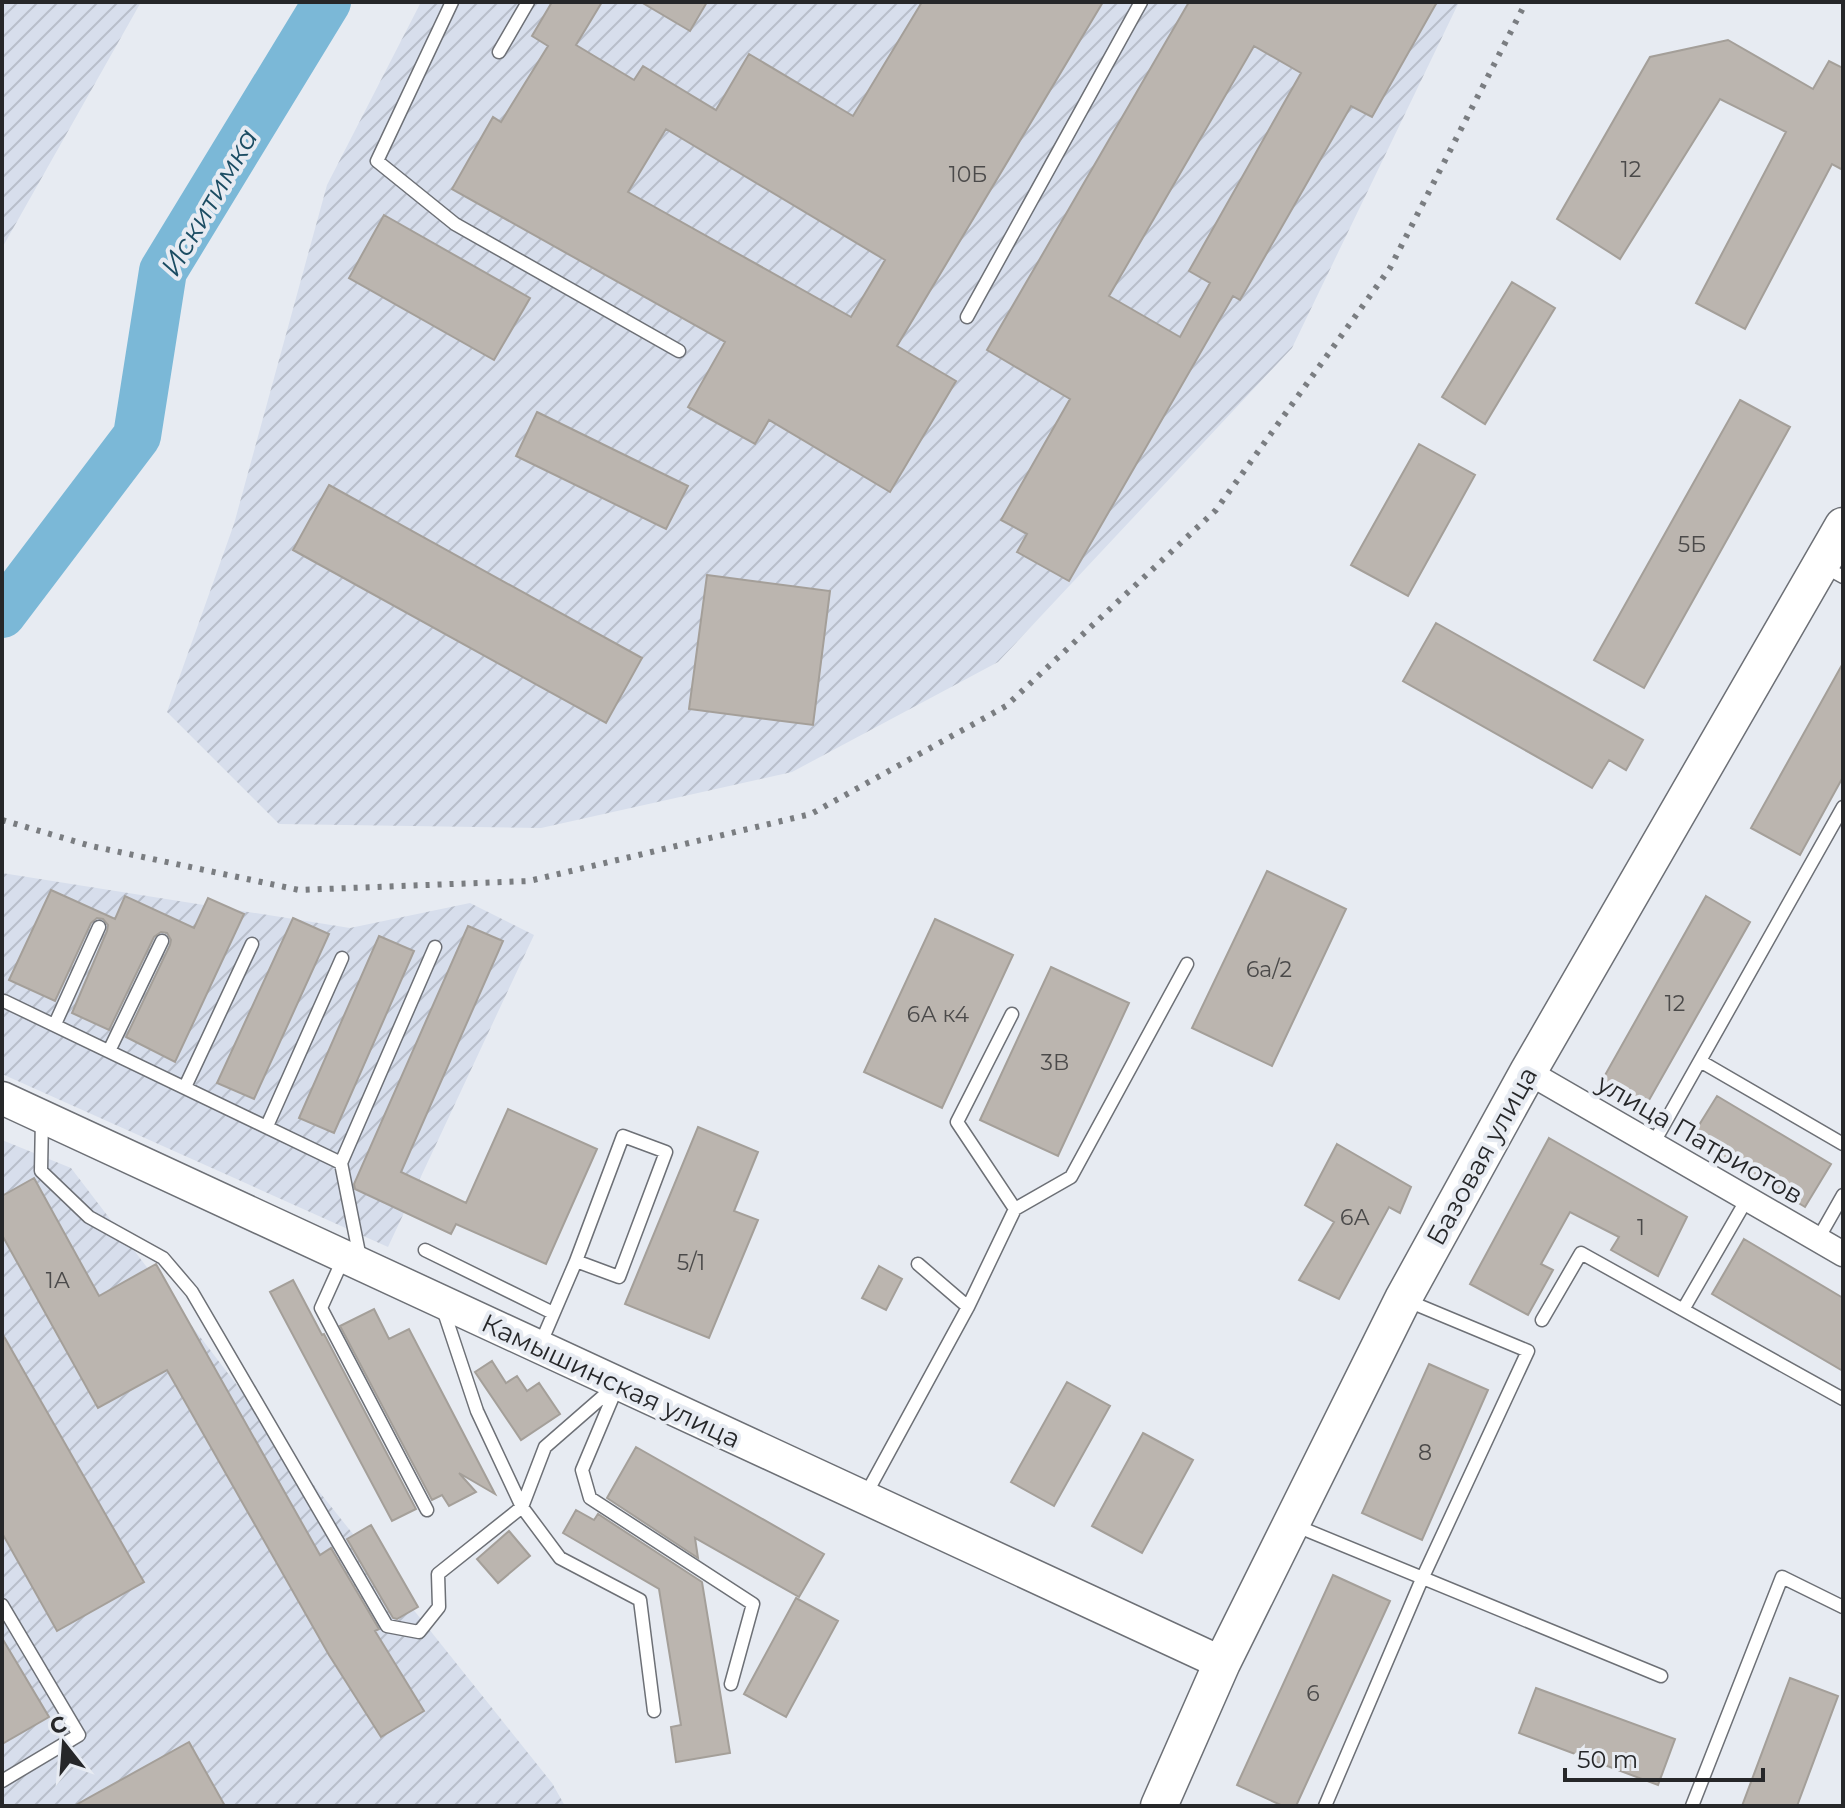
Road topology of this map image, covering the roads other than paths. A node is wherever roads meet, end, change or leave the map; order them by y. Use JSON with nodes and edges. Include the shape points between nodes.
{"nodes":[{"id":1,"x":452,"y":2,"type":"edge"},
{"id":2,"x":528,"y":2,"type":"edge"},
{"id":3,"x":1141,"y":2,"type":"edge"},
{"id":4,"x":499,"y":52,"type":"dead end"},
{"id":5,"x":967,"y":317,"type":"dead end"},
{"id":6,"x":679,"y":351,"type":"dead end"},
{"id":7,"x":1843,"y":526,"type":"edge"},
{"id":8,"x":1831,"y":571,"type":"edge"},
{"id":9,"x":1843,"y":807,"type":"edge"},
{"id":10,"x":99,"y":927,"type":"dead end"},
{"id":11,"x":162,"y":941,"type":"dead end"},
{"id":12,"x":252,"y":944,"type":"dead end"},
{"id":13,"x":435,"y":947,"type":"dead end"},
{"id":14,"x":342,"y":958,"type":"dead end"},
{"id":15,"x":1187,"y":964,"type":"dead end"},
{"id":16,"x":4,"y":1001,"type":"edge"},
{"id":17,"x":1012,"y":1014,"type":"dead end"},
{"id":18,"x":55,"y":1024,"type":"junction"},
{"id":19,"x":109,"y":1051,"type":"junction"},
{"id":20,"x":1700,"y":1061,"type":"junction"},
{"id":21,"x":1528,"y":1072,"type":"junction"},
{"id":22,"x":185,"y":1087,"type":"junction"},
{"id":23,"x":2,"y":1098,"type":"edge"},
{"id":24,"x":42,"y":1116,"type":"junction"},
{"id":25,"x":267,"y":1126,"type":"junction"},
{"id":26,"x":1653,"y":1144,"type":"junction"},
{"id":27,"x":1843,"y":1144,"type":"edge"},
{"id":28,"x":341,"y":1163,"type":"junction"},
{"id":29,"x":1843,"y":1195,"type":"edge"},
{"id":30,"x":1747,"y":1199,"type":"junction"},
{"id":31,"x":1015,"y":1209,"type":"junction"},
{"id":32,"x":1818,"y":1239,"type":"junction"},
{"id":33,"x":425,"y":1250,"type":"dead end"},
{"id":34,"x":1843,"y":1254,"type":"edge"},
{"id":35,"x":353,"y":1261,"type":"junction"},
{"id":36,"x":576,"y":1261,"type":"junction"},
{"id":37,"x":918,"y":1264,"type":"dead end"},
{"id":38,"x":1403,"y":1299,"type":"junction"},
{"id":39,"x":441,"y":1302,"type":"junction"},
{"id":40,"x":968,"y":1307,"type":"junction"},
{"id":41,"x":1684,"y":1308,"type":"junction"},
{"id":42,"x":553,"y":1313,"type":"junction"},
{"id":43,"x":1542,"y":1320,"type":"dead end"},
{"id":44,"x":539,"y":1347,"type":"junction"},
{"id":45,"x":618,"y":1384,"type":"junction"},
{"id":46,"x":1843,"y":1399,"type":"edge"},
{"id":47,"x":863,"y":1498,"type":"junction"},
{"id":48,"x":522,"y":1507,"type":"junction"},
{"id":49,"x":427,"y":1510,"type":"dead end"},
{"id":50,"x":1290,"y":1524,"type":"junction"},
{"id":51,"x":1422,"y":1579,"type":"junction"},
{"id":52,"x":2,"y":1605,"type":"edge"},
{"id":53,"x":1843,"y":1607,"type":"edge"},
{"id":54,"x":1222,"y":1663,"type":"junction"},
{"id":55,"x":1661,"y":1676,"type":"dead end"},
{"id":56,"x":731,"y":1684,"type":"dead end"},
{"id":57,"x":654,"y":1711,"type":"dead end"},
{"id":58,"x":2,"y":1781,"type":"edge"},
{"id":59,"x":1160,"y":1806,"type":"edge"},
{"id":60,"x":1325,"y":1806,"type":"edge"},
{"id":61,"x":1692,"y":1806,"type":"edge"}],
"edges":[{"from":1,"to":6,"type":"lane","via":[[377,161],[455,224]]},
{"from":2,"to":4,"type":"lane"},
{"from":3,"to":5,"type":"lane"},
{"from":7,"to":8,"type":"main road","name":"Базовая улица"},
{"from":8,"to":21,"type":"main road","name":"Базовая улица"},
{"from":9,"to":20,"type":"lane"},
{"from":10,"to":18,"type":"lane"},
{"from":11,"to":19,"type":"lane"},
{"from":12,"to":22,"type":"lane"},
{"from":13,"to":28,"type":"lane"},
{"from":14,"to":25,"type":"lane"},
{"from":15,"to":31,"type":"lane","via":[[1071,1177]]},
{"from":16,"to":18,"type":"lane"},
{"from":17,"to":31,"type":"lane","via":[[957,1122]]},
{"from":18,"to":19,"type":"lane"},
{"from":19,"to":22,"type":"lane"},
{"from":20,"to":26,"type":"lane"},
{"from":20,"to":27,"type":"lane"},
{"from":21,"to":26,"type":"street","name":"улица Патриотов"},
{"from":21,"to":38,"type":"main road","name":"Базовая улица"},
{"from":22,"to":25,"type":"lane"},
{"from":23,"to":24,"type":"street","name":"Камышинская улица"},
{"from":24,"to":35,"type":"street","name":"Камышинская улица"},
{"from":24,"to":48,"type":"lane","via":[[41,1171],[89,1217],[163,1258],[192,1292],[387,1626],[419,1632],[439,1607],[438,1574]]},
{"from":25,"to":28,"type":"lane"},
{"from":26,"to":30,"type":"street","name":"улица Патриотов"},
{"from":28,"to":35,"type":"lane"},
{"from":29,"to":32,"type":"lane"},
{"from":30,"to":32,"type":"street","name":"улица Патриотов"},
{"from":30,"to":41,"type":"lane"},
{"from":31,"to":40,"type":"lane"},
{"from":32,"to":34,"type":"street","name":"улица Патриотов"},
{"from":33,"to":42,"type":"lane"},
{"from":35,"to":39,"type":"street","name":"Камышинская улица"},
{"from":35,"to":49,"type":"lane","via":[[321,1308]]},
{"from":36,"to":36,"type":"lane","via":[[619,1277],[666,1152],[623,1136]]},
{"from":36,"to":42,"type":"lane"},
{"from":37,"to":40,"type":"lane"},
{"from":38,"to":50,"type":"main road","name":"Базовая улица"},
{"from":38,"to":51,"type":"lane","via":[[1528,1351]]},
{"from":39,"to":44,"type":"street","name":"Камышинская улица"},
{"from":39,"to":48,"type":"lane","via":[[477,1411]]},
{"from":40,"to":47,"type":"lane"},
{"from":41,"to":43,"type":"lane","via":[[1581,1253]]},
{"from":41,"to":46,"type":"lane"},
{"from":42,"to":44,"type":"lane"},
{"from":44,"to":45,"type":"street","name":"Камышинская улица"},
{"from":45,"to":47,"type":"street","name":"Камышинская улица"},
{"from":45,"to":48,"type":"lane","via":[[545,1447]]},
{"from":45,"to":56,"type":"lane","via":[[582,1470],[590,1498],[753,1604]]},
{"from":47,"to":54,"type":"street","name":"Камышинская улица"},
{"from":48,"to":57,"type":"lane","via":[[560,1558],[640,1600]]},
{"from":50,"to":51,"type":"lane"},
{"from":50,"to":54,"type":"main road","name":"Базовая улица"},
{"from":51,"to":55,"type":"lane"},
{"from":51,"to":60,"type":"lane"},
{"from":52,"to":58,"type":"lane","via":[[79,1735]]},
{"from":53,"to":61,"type":"lane","via":[[1782,1577]]},
{"from":54,"to":59,"type":"main road","name":"Базовая улица"}]}
